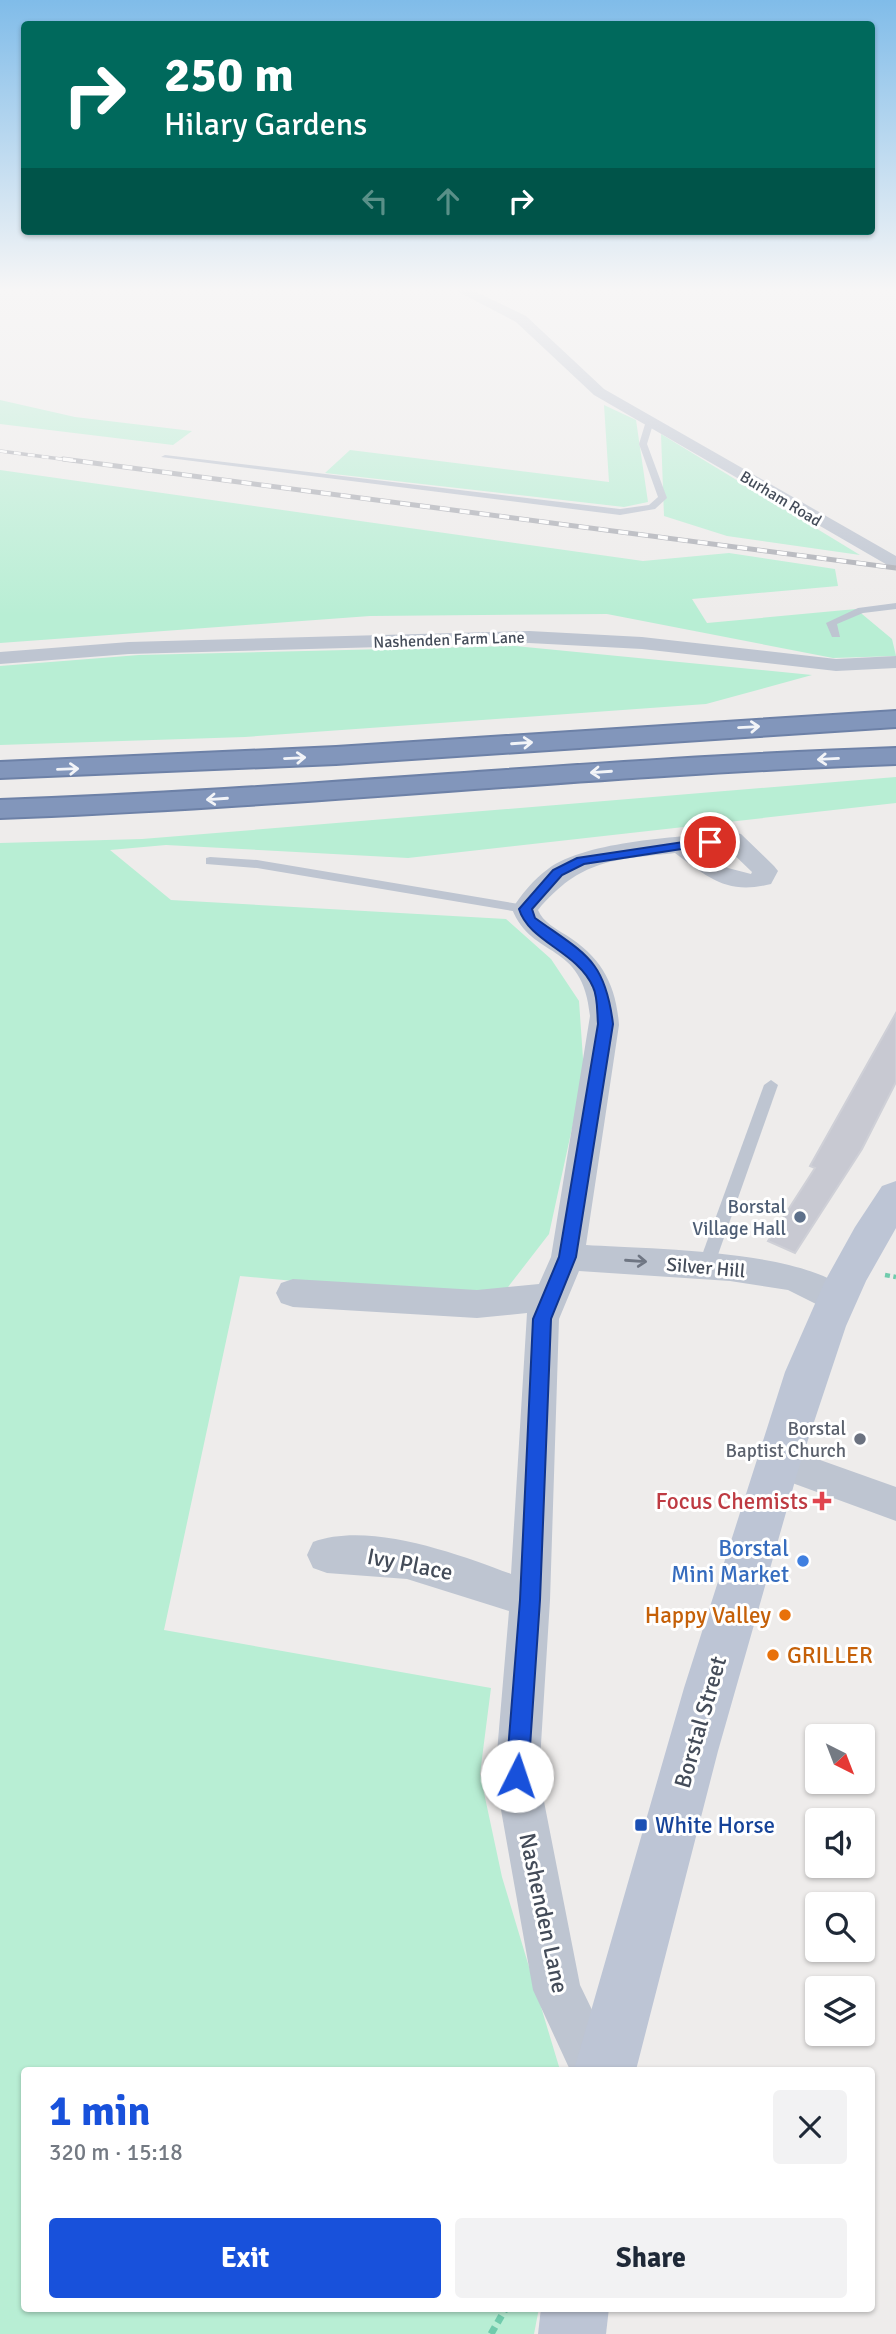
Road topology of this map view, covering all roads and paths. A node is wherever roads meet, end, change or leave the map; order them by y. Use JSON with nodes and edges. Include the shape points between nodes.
{"nodes":[{"id":1,"x":609,"y":398,"type":"edge"},
{"id":2,"x":650,"y":421,"type":"junction"},
{"id":3,"x":165,"y":457,"type":"dead end"},
{"id":4,"x":896,"y":564,"type":"edge"},
{"id":5,"x":896,"y":606,"type":"edge"},
{"id":6,"x":836,"y":635,"type":"dead end"},
{"id":7,"x":0,"y":658,"type":"edge"},
{"id":8,"x":896,"y":662,"type":"edge"},
{"id":9,"x":896,"y":719,"type":"edge"},
{"id":10,"x":896,"y":756,"type":"edge"},
{"id":11,"x":0,"y":770,"type":"edge"},
{"id":12,"x":0,"y":808,"type":"edge"},
{"id":13,"x":682,"y":846,"type":"dead end"},
{"id":14,"x":210,"y":861,"type":"dead end"},
{"id":15,"x":525,"y":909,"type":"junction"},
{"id":16,"x":771,"y":1085,"type":"dead end"},
{"id":17,"x":896,"y":1196,"type":"edge"},
{"id":18,"x":568,"y":1257,"type":"junction"},
{"id":19,"x":706,"y":1266,"type":"junction"},
{"id":20,"x":293,"y":1293,"type":"dead end"},
{"id":21,"x":551,"y":1297,"type":"junction"},
{"id":22,"x":838,"y":1301,"type":"junction"},
{"id":23,"x":778,"y":1461,"type":"junction"},
{"id":24,"x":896,"y":1504,"type":"edge"},
{"id":25,"x":327,"y":1555,"type":"dead end"},
{"id":26,"x":530,"y":1600,"type":"junction"},
{"id":27,"x":595,"y":2067,"type":"edge"},
{"id":28,"x":606,"y":2067,"type":"edge"},
{"id":29,"x":504,"y":2312,"type":"edge"},
{"id":30,"x":575,"y":2312,"type":"edge"},
{"id":31,"x":491,"y":2334,"type":"edge"},
{"id":32,"x":572,"y":2334,"type":"edge"}],
"edges":[{"from":1,"to":2,"type":"street","name":"Burham Road"},
{"from":2,"to":3,"type":"lane","via":[[643,444],[663,498],[652,506],[620,512]]},
{"from":2,"to":4,"type":"street","name":"Burham Road"},
{"from":5,"to":6,"type":"lane","via":[[861,610],[831,623]]},
{"from":7,"to":8,"type":"street","name":"Nashenden Farm Lane","via":[[129,648],[529,637],[642,643],[836,664]]},
{"from":11,"to":9,"type":"highway","one_way":true,"via":[[307,758]]},
{"from":10,"to":12,"type":"highway","one_way":true,"via":[[185,801]]},
{"from":13,"to":15,"type":"street","via":[[581,861],[558,873]]},
{"from":14,"to":15,"type":"lane","via":[[257,864]]},
{"from":15,"to":18,"type":"street","name":"Nashenden Lane","via":[[529,920],[583,960],[601,989],[604,1006],[606,1024]]},
{"from":16,"to":19,"type":"lane"},
{"from":17,"to":22,"type":"street","name":"Borstal Street"},
{"from":18,"to":19,"type":"street","name":"Silver Hill","one_way":true},
{"from":18,"to":21,"type":"street","name":"Nashenden Lane"},
{"from":19,"to":22,"type":"street","name":"Silver Hill","via":[[795,1278]]},
{"from":20,"to":21,"type":"street","via":[[477,1304]]},
{"from":21,"to":26,"type":"street","name":"Nashenden Lane","via":[[542,1319]]},
{"from":22,"to":23,"type":"street","name":"Borstal Street","via":[[797,1394]]},
{"from":23,"to":24,"type":"street"},
{"from":23,"to":28,"type":"street","name":"Borstal Street","via":[[703,1706]]},
{"from":25,"to":26,"type":"street","name":"Ivy Place","via":[[359,1553],[434,1564]]},
{"from":26,"to":27,"type":"street","name":"Nashenden Lane","via":[[517,1776],[557,1990]]},
{"from":29,"to":31,"type":"path"},
{"from":30,"to":32,"type":"street"}]}
